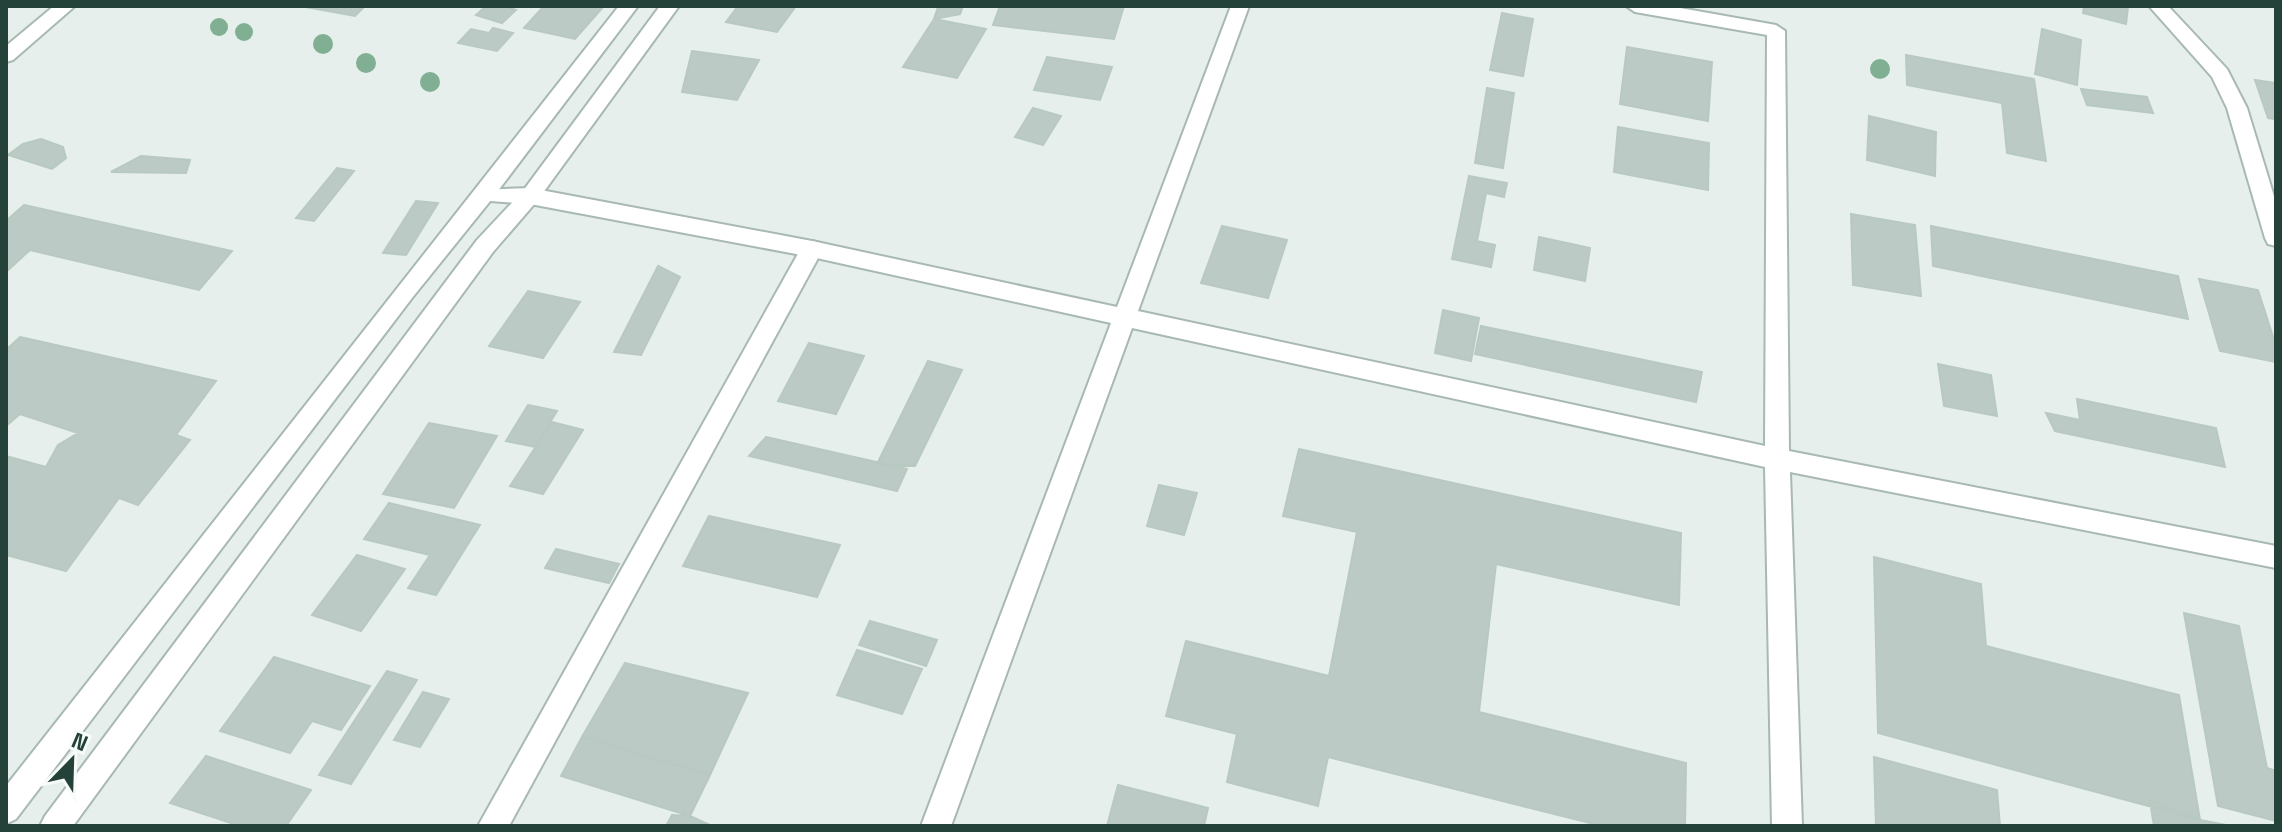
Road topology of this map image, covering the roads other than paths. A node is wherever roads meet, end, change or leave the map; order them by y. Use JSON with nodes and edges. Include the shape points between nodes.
{"nodes":[{"id":1,"x":66,"y":6,"type":"edge"},
{"id":2,"x":629,"y":6,"type":"edge"},
{"id":3,"x":670,"y":6,"type":"edge"},
{"id":4,"x":1240,"y":6,"type":"edge"},
{"id":5,"x":1635,"y":6,"type":"edge"},
{"id":6,"x":1773,"y":6,"type":"edge"},
{"id":7,"x":2158,"y":6,"type":"edge"},
{"id":8,"x":1776,"y":31,"type":"junction"},
{"id":9,"x":6,"y":56,"type":"edge"},
{"id":10,"x":484,"y":195,"type":"junction"},
{"id":11,"x":530,"y":196,"type":"junction"},
{"id":12,"x":2276,"y":238,"type":"edge"},
{"id":13,"x":812,"y":249,"type":"junction"},
{"id":14,"x":1126,"y":319,"type":"junction"},
{"id":15,"x":1777,"y":459,"type":"junction"},
{"id":16,"x":2276,"y":557,"type":"edge"},
{"id":17,"x":6,"y":809,"type":"edge"},
{"id":18,"x":55,"y":826,"type":"edge"},
{"id":19,"x":493,"y":826,"type":"edge"},
{"id":20,"x":936,"y":826,"type":"edge"},
{"id":21,"x":1787,"y":826,"type":"edge"}],
"edges":[{"from":1,"to":9,"type":"street"},
{"from":2,"to":10,"type":"street"},
{"from":3,"to":11,"type":"street"},
{"from":4,"to":14,"type":"street"},
{"from":5,"to":8,"type":"street"},
{"from":6,"to":8,"type":"street"},
{"from":7,"to":12,"type":"street","via":[[2220,74],[2237,108]]},
{"from":8,"to":15,"type":"street"},
{"from":10,"to":11,"type":"street"},
{"from":10,"to":17,"type":"street"},
{"from":11,"to":13,"type":"street"},
{"from":11,"to":18,"type":"street","via":[[485,246]]},
{"from":13,"to":14,"type":"street"},
{"from":13,"to":19,"type":"street"},
{"from":14,"to":15,"type":"street"},
{"from":14,"to":20,"type":"street"},
{"from":15,"to":16,"type":"street"},
{"from":15,"to":21,"type":"street"}]}
